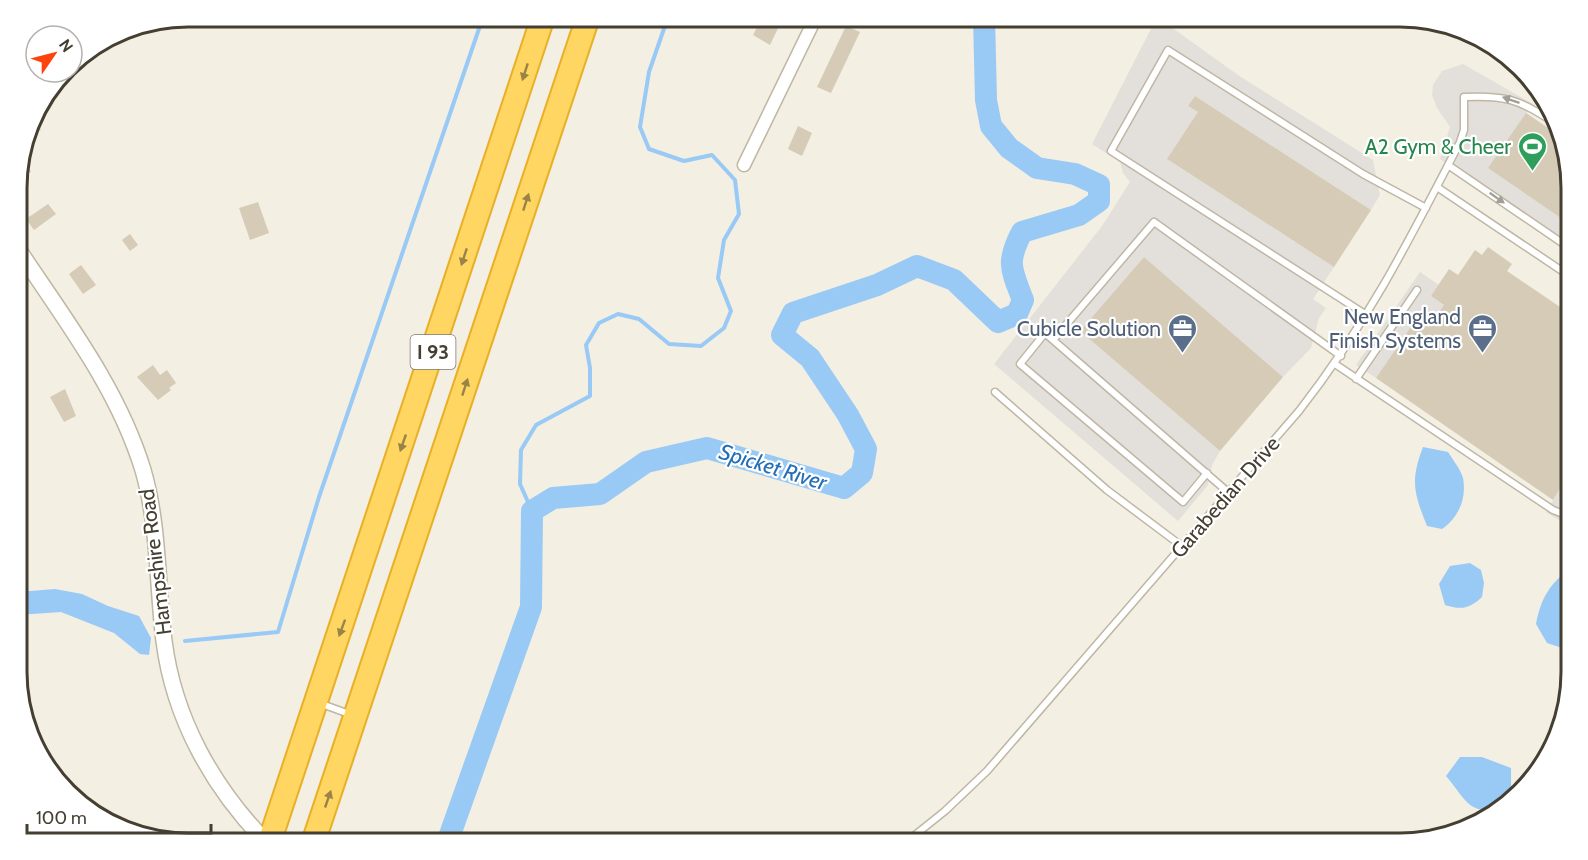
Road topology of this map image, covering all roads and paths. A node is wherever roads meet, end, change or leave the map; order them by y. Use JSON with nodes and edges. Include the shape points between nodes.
{"nodes":[{"id":1,"x":539,"y":27,"type":"edge"},
{"id":2,"x":584,"y":27,"type":"edge"},
{"id":3,"x":811,"y":27,"type":"edge"},
{"id":4,"x":1544,"y":117,"type":"edge"},
{"id":5,"x":744,"y":165,"type":"dead end"},
{"id":6,"x":1449,"y":165,"type":"junction"},
{"id":7,"x":1437,"y":187,"type":"junction"},
{"id":8,"x":1426,"y":208,"type":"junction"},
{"id":9,"x":1561,"y":242,"type":"edge"},
{"id":10,"x":27,"y":262,"type":"edge"},
{"id":11,"x":1561,"y":270,"type":"edge"},
{"id":12,"x":1417,"y":290,"type":"dead end"},
{"id":13,"x":1368,"y":316,"type":"junction"},
{"id":14,"x":1053,"y":340,"type":"junction"},
{"id":15,"x":1341,"y":356,"type":"junction"},
{"id":16,"x":1335,"y":364,"type":"junction"},
{"id":17,"x":1356,"y":379,"type":"junction"},
{"id":18,"x":995,"y":392,"type":"dead end"},
{"id":19,"x":1207,"y":473,"type":"junction"},
{"id":20,"x":1229,"y":493,"type":"junction"},
{"id":21,"x":1561,"y":513,"type":"edge"},
{"id":22,"x":1183,"y":547,"type":"junction"},
{"id":23,"x":316,"y":702,"type":"junction"},
{"id":24,"x":356,"y":716,"type":"junction"},
{"id":25,"x":258,"y":833,"type":"edge"},
{"id":26,"x":271,"y":833,"type":"edge"},
{"id":27,"x":316,"y":833,"type":"edge"},
{"id":28,"x":918,"y":833,"type":"edge"}],
"edges":[{"from":1,"to":23,"type":"highway","number":"I 93","one_way":true},
{"from":24,"to":2,"type":"highway","number":"I 93","one_way":true},
{"from":3,"to":5,"type":"street"},
{"from":4,"to":6,"type":"lane","name":"Garabedian Drive","one_way":true,"via":[[1514,100],[1496,96],[1464,98],[1464,130]]},
{"from":6,"to":7,"type":"lane","name":"Garabedian Drive"},
{"from":6,"to":9,"type":"lane","one_way":true},
{"from":7,"to":8,"type":"lane","name":"Garabedian Drive"},
{"from":7,"to":11,"type":"lane"},
{"from":8,"to":13,"type":"lane","name":"Garabedian Drive"},
{"from":8,"to":13,"type":"lane","via":[[1293,131],[1168,50],[1112,151]]},
{"from":10,"to":25,"type":"street","name":"Hampshire Road","via":[[98,369],[127,426],[151,504],[164,640],[178,701],[222,792]]},
{"from":12,"to":17,"type":"lane"},
{"from":13,"to":15,"type":"lane","name":"Garabedian Drive"},
{"from":14,"to":15,"type":"lane","via":[[1154,222]]},
{"from":14,"to":19,"type":"lane"},
{"from":14,"to":19,"type":"lane","via":[[1046,333],[1020,364],[1183,502]]},
{"from":15,"to":16,"type":"lane","name":"Garabedian Drive"},
{"from":16,"to":17,"type":"lane"},
{"from":16,"to":20,"type":"lane","name":"Garabedian Drive"},
{"from":17,"to":21,"type":"lane"},
{"from":18,"to":22,"type":"lane","via":[[1107,490]]},
{"from":19,"to":20,"type":"lane"},
{"from":20,"to":22,"type":"lane","name":"Garabedian Drive"},
{"from":22,"to":28,"type":"lane","name":"Garabedian Drive","via":[[987,771]]},
{"from":23,"to":24,"type":"lane"},
{"from":23,"to":26,"type":"highway","number":"I 93"},
{"from":27,"to":24,"type":"highway","number":"I 93","one_way":true}]}
